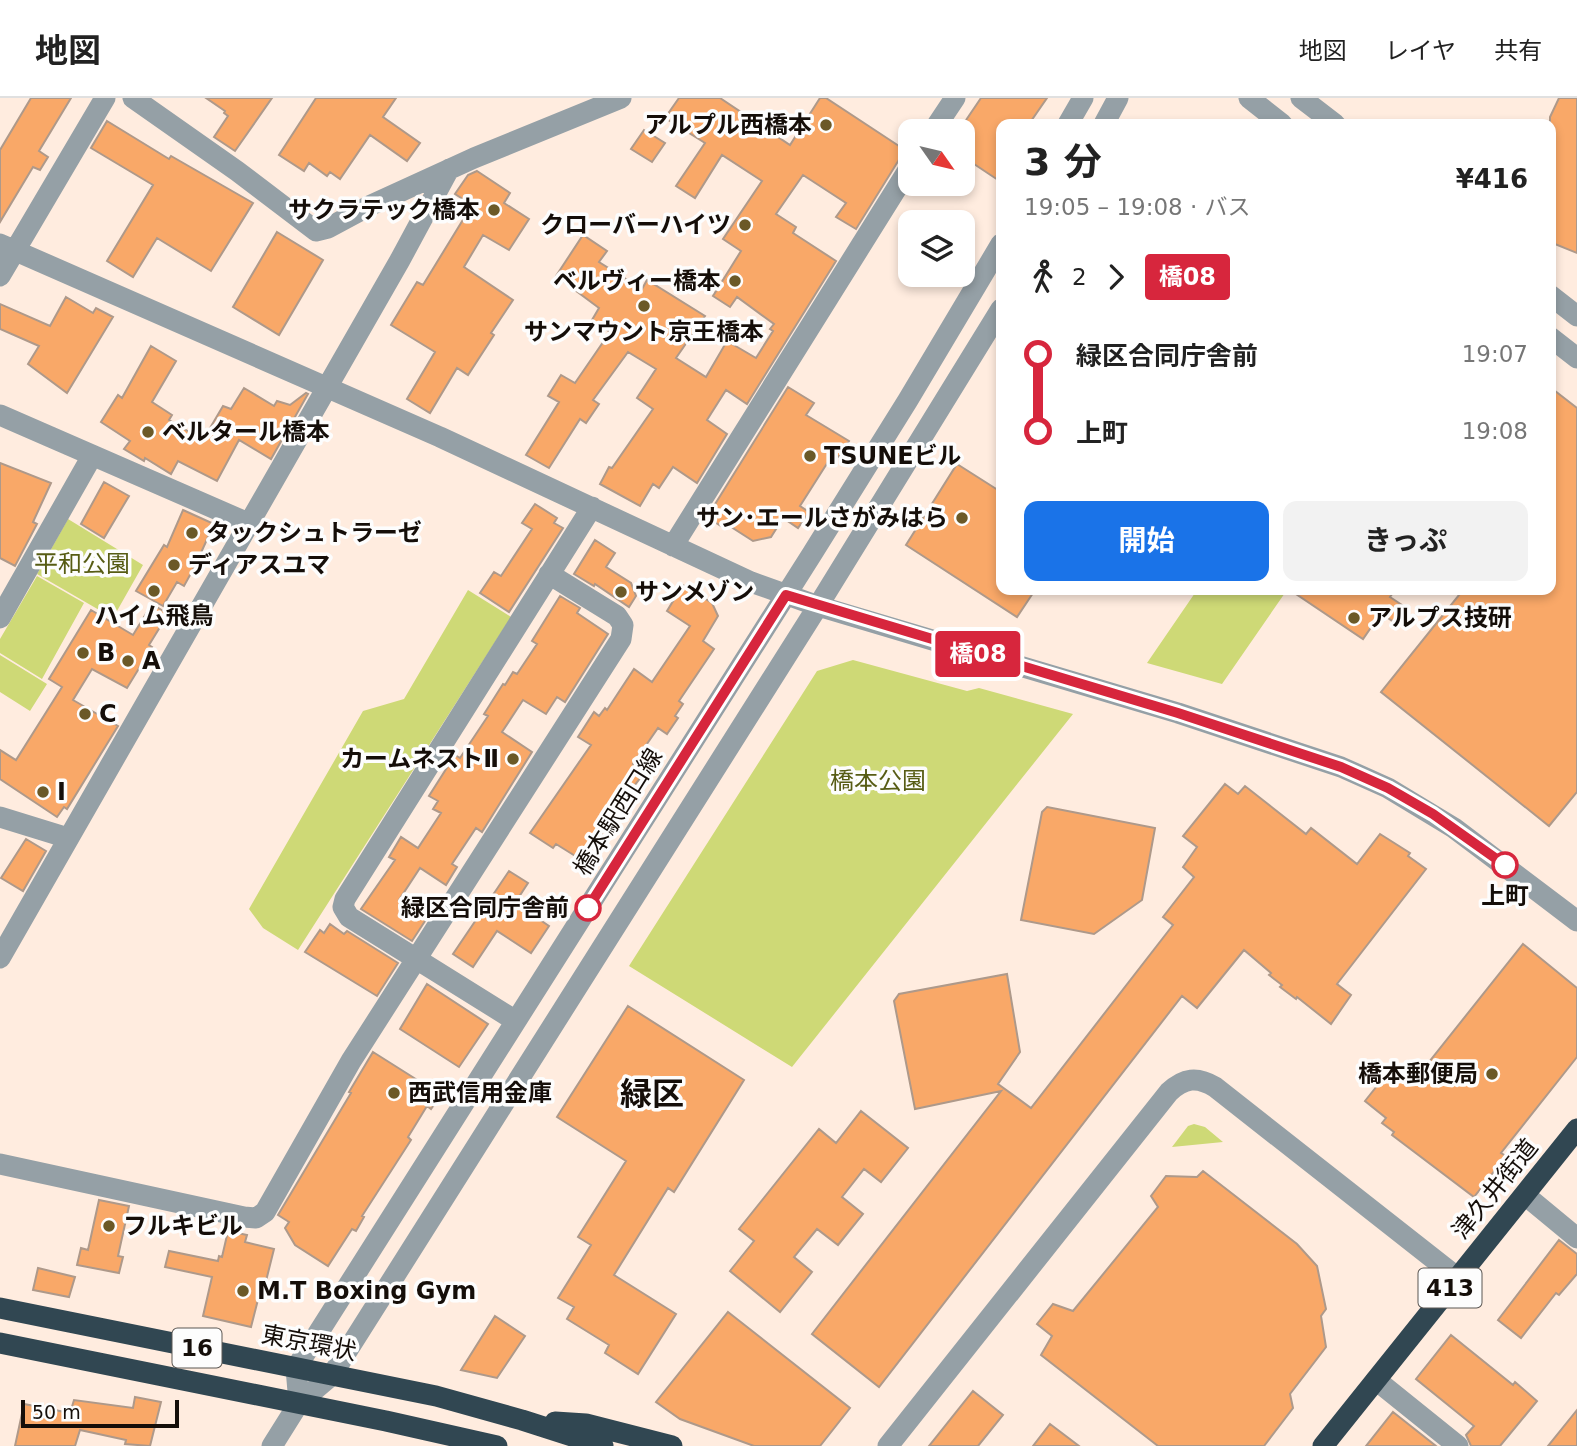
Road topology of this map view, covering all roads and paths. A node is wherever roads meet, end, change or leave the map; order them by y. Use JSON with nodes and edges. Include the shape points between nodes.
{"nodes":[{"id":1,"x":105,"y":98,"type":"edge"},
{"id":2,"x":133,"y":98,"type":"edge"},
{"id":3,"x":621,"y":98,"type":"edge"},
{"id":4,"x":955,"y":98,"type":"edge"},
{"id":5,"x":1083,"y":98,"type":"edge"},
{"id":6,"x":1118,"y":98,"type":"edge"},
{"id":7,"x":1249,"y":98,"type":"edge"},
{"id":8,"x":1301,"y":98,"type":"edge"},
{"id":9,"x":941,"y":119,"type":"edge"},
{"id":10,"x":1071,"y":119,"type":"edge"},
{"id":11,"x":1107,"y":119,"type":"edge"},
{"id":12,"x":1276,"y":119,"type":"edge"},
{"id":13,"x":1328,"y":119,"type":"edge"},
{"id":14,"x":449,"y":169,"type":"junction"},
{"id":15,"x":898,"y":186,"type":"edge"},
{"id":16,"x":8,"y":248,"type":"edge"},
{"id":17,"x":996,"y":252,"type":"edge"},
{"id":18,"x":0,"y":276,"type":"edge"},
{"id":19,"x":1556,"y":300,"type":"edge"},
{"id":20,"x":1577,"y":316,"type":"edge"},
{"id":21,"x":996,"y":317,"type":"edge"},
{"id":22,"x":1556,"y":342,"type":"edge"},
{"id":23,"x":1577,"y":358,"type":"edge"},
{"id":24,"x":326,"y":386,"type":"junction"},
{"id":25,"x":0,"y":415,"type":"edge"},
{"id":26,"x":92,"y":456,"type":"junction"},
{"id":27,"x":592,"y":507,"type":"junction"},
{"id":28,"x":248,"y":523,"type":"junction"},
{"id":29,"x":673,"y":546,"type":"junction"},
{"id":30,"x":549,"y":574,"type":"junction"},
{"id":31,"x":786,"y":595,"type":"junction"},
{"id":32,"x":818,"y":606,"type":"junction"},
{"id":33,"x":0,"y":618,"type":"edge"},
{"id":34,"x":0,"y":817,"type":"edge"},
{"id":35,"x":68,"y":838,"type":"junction"},
{"id":36,"x":1577,"y":921,"type":"edge"},
{"id":37,"x":0,"y":958,"type":"edge"},
{"id":38,"x":417,"y":960,"type":"junction"},
{"id":39,"x":516,"y":1021,"type":"junction"},
{"id":40,"x":1577,"y":1129,"type":"edge"},
{"id":41,"x":0,"y":1164,"type":"edge"},
{"id":42,"x":1525,"y":1195,"type":"junction"},
{"id":43,"x":1577,"y":1238,"type":"edge"},
{"id":44,"x":1458,"y":1278,"type":"junction"},
{"id":45,"x":0,"y":1308,"type":"edge"},
{"id":46,"x":0,"y":1343,"type":"edge"},
{"id":47,"x":296,"y":1368,"type":"junction"},
{"id":48,"x":332,"y":1375,"type":"junction"},
{"id":49,"x":1376,"y":1380,"type":"junction"},
{"id":50,"x":299,"y":1403,"type":"junction"},
{"id":51,"x":522,"y":1420,"type":"junction"},
{"id":52,"x":272,"y":1446,"type":"edge"},
{"id":53,"x":497,"y":1446,"type":"edge"},
{"id":54,"x":603,"y":1446,"type":"edge"},
{"id":55,"x":672,"y":1446,"type":"edge"},
{"id":56,"x":888,"y":1446,"type":"edge"},
{"id":57,"x":1324,"y":1446,"type":"edge"},
{"id":58,"x":1458,"y":1446,"type":"edge"}],
"edges":[{"from":1,"to":16,"type":"street"},
{"from":2,"to":14,"type":"street","via":[[316,231]]},
{"from":3,"to":14,"type":"street"},
{"from":4,"to":9,"type":"street"},
{"from":5,"to":10,"type":"street"},
{"from":6,"to":11,"type":"street"},
{"from":7,"to":12,"type":"street"},
{"from":8,"to":13,"type":"street"},
{"from":14,"to":24,"type":"street"},
{"from":15,"to":29,"type":"street"},
{"from":16,"to":18,"type":"street"},
{"from":16,"to":24,"type":"street"},
{"from":17,"to":31,"type":"street","name":"橋本駅西口線"},
{"from":19,"to":20,"type":"street"},
{"from":21,"to":32,"type":"street"},
{"from":22,"to":23,"type":"street"},
{"from":24,"to":27,"type":"street"},
{"from":24,"to":28,"type":"street"},
{"from":25,"to":26,"type":"street"},
{"from":26,"to":28,"type":"street"},
{"from":26,"to":33,"type":"street"},
{"from":27,"to":29,"type":"street"},
{"from":27,"to":30,"type":"street"},
{"from":28,"to":35,"type":"street"},
{"from":29,"to":31,"type":"street"},
{"from":30,"to":38,"type":"street","via":[[345,899],[343,907],[349,917]]},
{"from":30,"to":38,"type":"street","via":[[617,616],[624,631]]},
{"from":31,"to":32,"type":"street"},
{"from":31,"to":39,"type":"street","name":"橋本駅西口線"},
{"from":32,"to":36,"type":"street","via":[[1178,713],[1341,767],[1443,821]]},
{"from":32,"to":48,"type":"street"},
{"from":34,"to":35,"type":"street"},
{"from":35,"to":37,"type":"street"},
{"from":38,"to":39,"type":"street"},
{"from":38,"to":41,"type":"street","via":[[351,1061],[265,1212],[256,1218]]},
{"from":39,"to":47,"type":"street","name":"橋本駅西口線"},
{"from":40,"to":42,"type":"highway","name":"津久井街道","number":"413"},
{"from":42,"to":43,"type":"street"},
{"from":42,"to":44,"type":"highway","name":"津久井街道","number":"413"},
{"from":44,"to":49,"type":"highway","name":"津久井街道","number":"413"},
{"from":44,"to":56,"type":"street","via":[[1215,1087],[1202,1080],[1185,1080],[1169,1092]]},
{"from":45,"to":47,"type":"highway","name":"東京環状","number":"16"},
{"from":46,"to":50,"type":"highway","number":"16"},
{"from":47,"to":48,"type":"highway","name":"東京環状","number":"16"},
{"from":47,"to":50,"type":"street"},
{"from":48,"to":50,"type":"street"},
{"from":48,"to":51,"type":"highway","name":"東京環状","number":"16","via":[[436,1396]]},
{"from":49,"to":57,"type":"highway","name":"津久井街道","number":"413"},
{"from":49,"to":58,"type":"street"},
{"from":50,"to":52,"type":"street"},
{"from":50,"to":53,"type":"highway","number":"16"},
{"from":51,"to":54,"type":"highway","name":"東京環状","number":"16"},
{"from":51,"to":55,"type":"highway","number":"16","via":[[586,1424]]}]}
